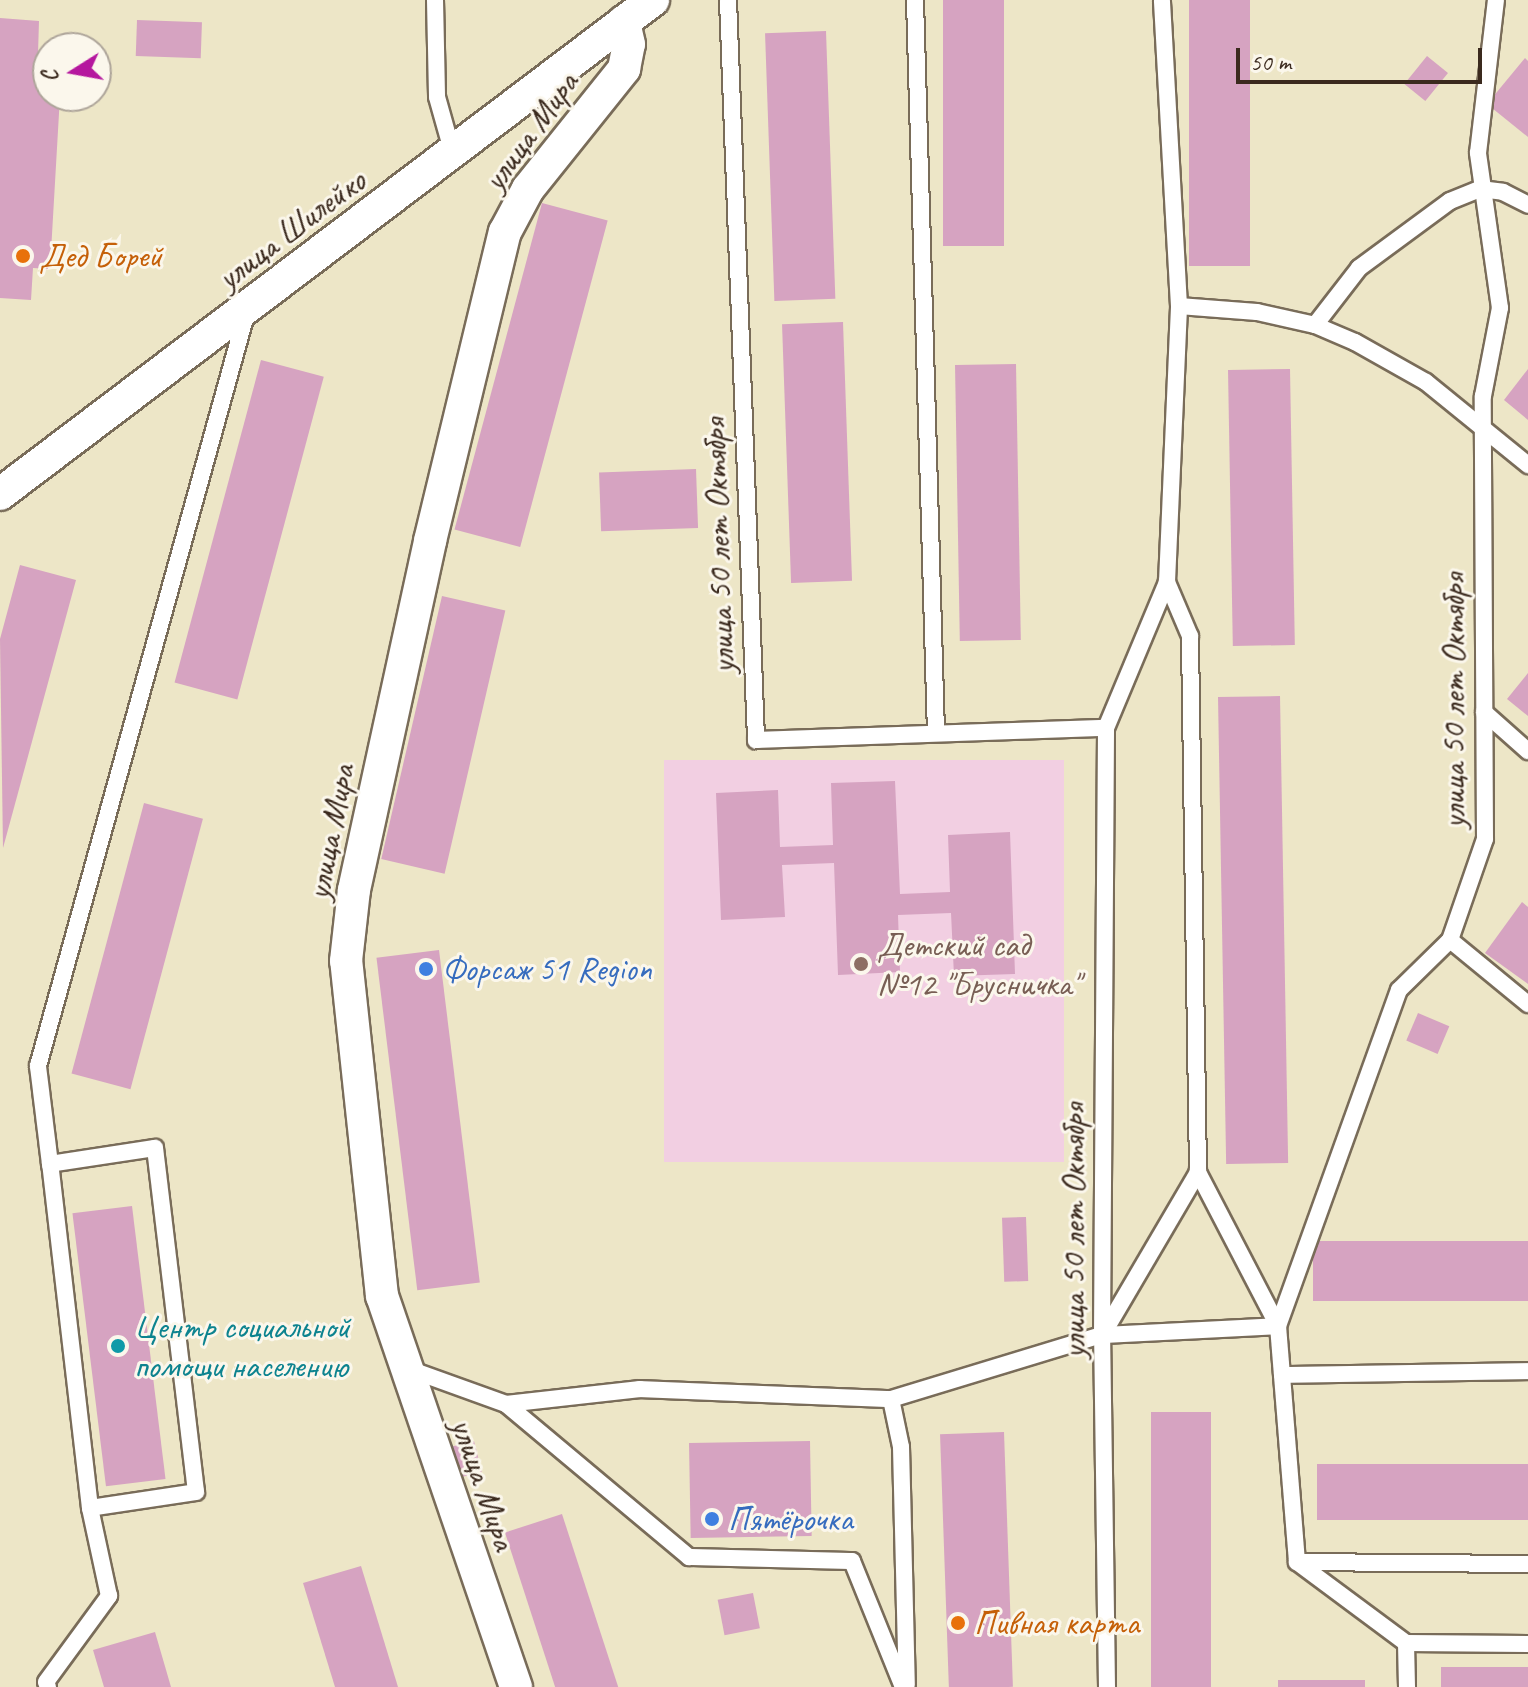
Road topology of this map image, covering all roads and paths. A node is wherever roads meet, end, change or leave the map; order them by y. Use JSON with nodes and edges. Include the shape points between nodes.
{"nodes":[{"id":1,"x":435,"y":0,"type":"edge"},
{"id":2,"x":653,"y":0,"type":"edge"},
{"id":3,"x":728,"y":0,"type":"edge"},
{"id":4,"x":915,"y":0,"type":"edge"},
{"id":5,"x":1162,"y":0,"type":"edge"},
{"id":6,"x":1492,"y":2,"type":"edge"},
{"id":7,"x":624,"y":22,"type":"junction"},
{"id":8,"x":453,"y":154,"type":"junction"},
{"id":9,"x":1480,"y":189,"type":"junction"},
{"id":10,"x":1528,"y":205,"type":"edge"},
{"id":11,"x":1179,"y":306,"type":"junction"},
{"id":12,"x":248,"y":309,"type":"junction"},
{"id":13,"x":1315,"y":325,"type":"junction"},
{"id":14,"x":1483,"y":424,"type":"junction"},
{"id":15,"x":1528,"y":465,"type":"edge"},
{"id":16,"x":0,"y":494,"type":"edge"},
{"id":17,"x":1167,"y":582,"type":"junction"},
{"id":18,"x":1484,"y":712,"type":"junction"},
{"id":19,"x":1106,"y":728,"type":"junction"},
{"id":20,"x":936,"y":733,"type":"junction"},
{"id":21,"x":1528,"y":751,"type":"edge"},
{"id":22,"x":1450,"y":940,"type":"junction"},
{"id":23,"x":1528,"y":1004,"type":"edge"},
{"id":24,"x":50,"y":1164,"type":"junction"},
{"id":25,"x":1198,"y":1172,"type":"junction"},
{"id":26,"x":1278,"y":1326,"type":"junction"},
{"id":27,"x":1102,"y":1335,"type":"junction"},
{"id":28,"x":405,"y":1367,"type":"junction"},
{"id":29,"x":1528,"y":1371,"type":"edge"},
{"id":30,"x":1282,"y":1375,"type":"junction"},
{"id":31,"x":891,"y":1399,"type":"junction"},
{"id":32,"x":506,"y":1404,"type":"junction"},
{"id":33,"x":90,"y":1508,"type":"junction"},
{"id":34,"x":1297,"y":1562,"type":"junction"},
{"id":35,"x":1528,"y":1564,"type":"edge"},
{"id":36,"x":1406,"y":1643,"type":"junction"},
{"id":37,"x":1528,"y":1644,"type":"edge"},
{"id":38,"x":48,"y":1687,"type":"edge"},
{"id":39,"x":516,"y":1687,"type":"edge"},
{"id":40,"x":905,"y":1687,"type":"edge"},
{"id":41,"x":1107,"y":1687,"type":"edge"},
{"id":42,"x":1407,"y":1687,"type":"edge"}],
"edges":[{"from":1,"to":8,"type":"lane","via":[[437,97]]},
{"from":2,"to":7,"type":"street","name":"улица Шилейко"},
{"from":3,"to":20,"type":"lane","name":"улица 50 лет Октября","via":[[756,740]]},
{"from":4,"to":20,"type":"lane"},
{"from":5,"to":11,"type":"lane","name":"улица 50 лет Октября"},
{"from":6,"to":9,"type":"lane","name":"улица 50 лет Октября","via":[[1478,153]]},
{"from":7,"to":8,"type":"street","name":"улица Шилейко"},
{"from":7,"to":28,"type":"street","name":"улица Мира","via":[[629,44],[624,69],[528,189],[505,232],[354,890],[346,961],[382,1296]]},
{"from":8,"to":12,"type":"street","name":"улица Шилейко"},
{"from":9,"to":10,"type":"lane","via":[[1503,192]]},
{"from":9,"to":13,"type":"lane","via":[[1450,201],[1359,268]]},
{"from":9,"to":14,"type":"lane","name":"улица 50 лет Октября","via":[[1500,308],[1485,374]]},
{"from":11,"to":13,"type":"lane","via":[[1257,312]]},
{"from":11,"to":17,"type":"lane","name":"улица 50 лет Октября"},
{"from":12,"to":16,"type":"street","name":"улица Шилейко"},
{"from":12,"to":24,"type":"lane","via":[[38,1066]]},
{"from":13,"to":14,"type":"lane","via":[[1426,382]]},
{"from":14,"to":15,"type":"lane"},
{"from":14,"to":18,"type":"lane","name":"улица 50 лет Октября"},
{"from":17,"to":19,"type":"lane","name":"улица 50 лет Октября"},
{"from":17,"to":25,"type":"lane","via":[[1190,636]]},
{"from":18,"to":21,"type":"lane"},
{"from":18,"to":22,"type":"lane","name":"улица 50 лет Октября","via":[[1485,839]]},
{"from":19,"to":20,"type":"lane","name":"улица 50 лет Октября"},
{"from":19,"to":27,"type":"lane","name":"улица 50 лет Октября"},
{"from":22,"to":23,"type":"lane"},
{"from":22,"to":26,"type":"lane","name":"улица 50 лет Октября","via":[[1399,990]]},
{"from":24,"to":33,"type":"lane"},
{"from":24,"to":33,"type":"lane","via":[[155,1148],[195,1477],[196,1492]]},
{"from":25,"to":26,"type":"lane"},
{"from":25,"to":27,"type":"lane"},
{"from":26,"to":27,"type":"lane"},
{"from":26,"to":30,"type":"lane","name":"улица 50 лет Октября"},
{"from":27,"to":31,"type":"lane"},
{"from":27,"to":41,"type":"lane","name":"улица 50 лет Октября"},
{"from":28,"to":32,"type":"lane"},
{"from":28,"to":39,"type":"street","name":"улица Мира"},
{"from":29,"to":30,"type":"lane"},
{"from":30,"to":34,"type":"lane","name":"улица 50 лет Октября"},
{"from":31,"to":32,"type":"lane","via":[[640,1389]]},
{"from":31,"to":40,"type":"lane","via":[[901,1447]]},
{"from":32,"to":40,"type":"lane","via":[[689,1557],[852,1561]]},
{"from":33,"to":38,"type":"lane","via":[[109,1596],[46,1682]]},
{"from":34,"to":35,"type":"lane"},
{"from":34,"to":36,"type":"lane"},
{"from":36,"to":37,"type":"lane"},
{"from":36,"to":42,"type":"lane"}]}
